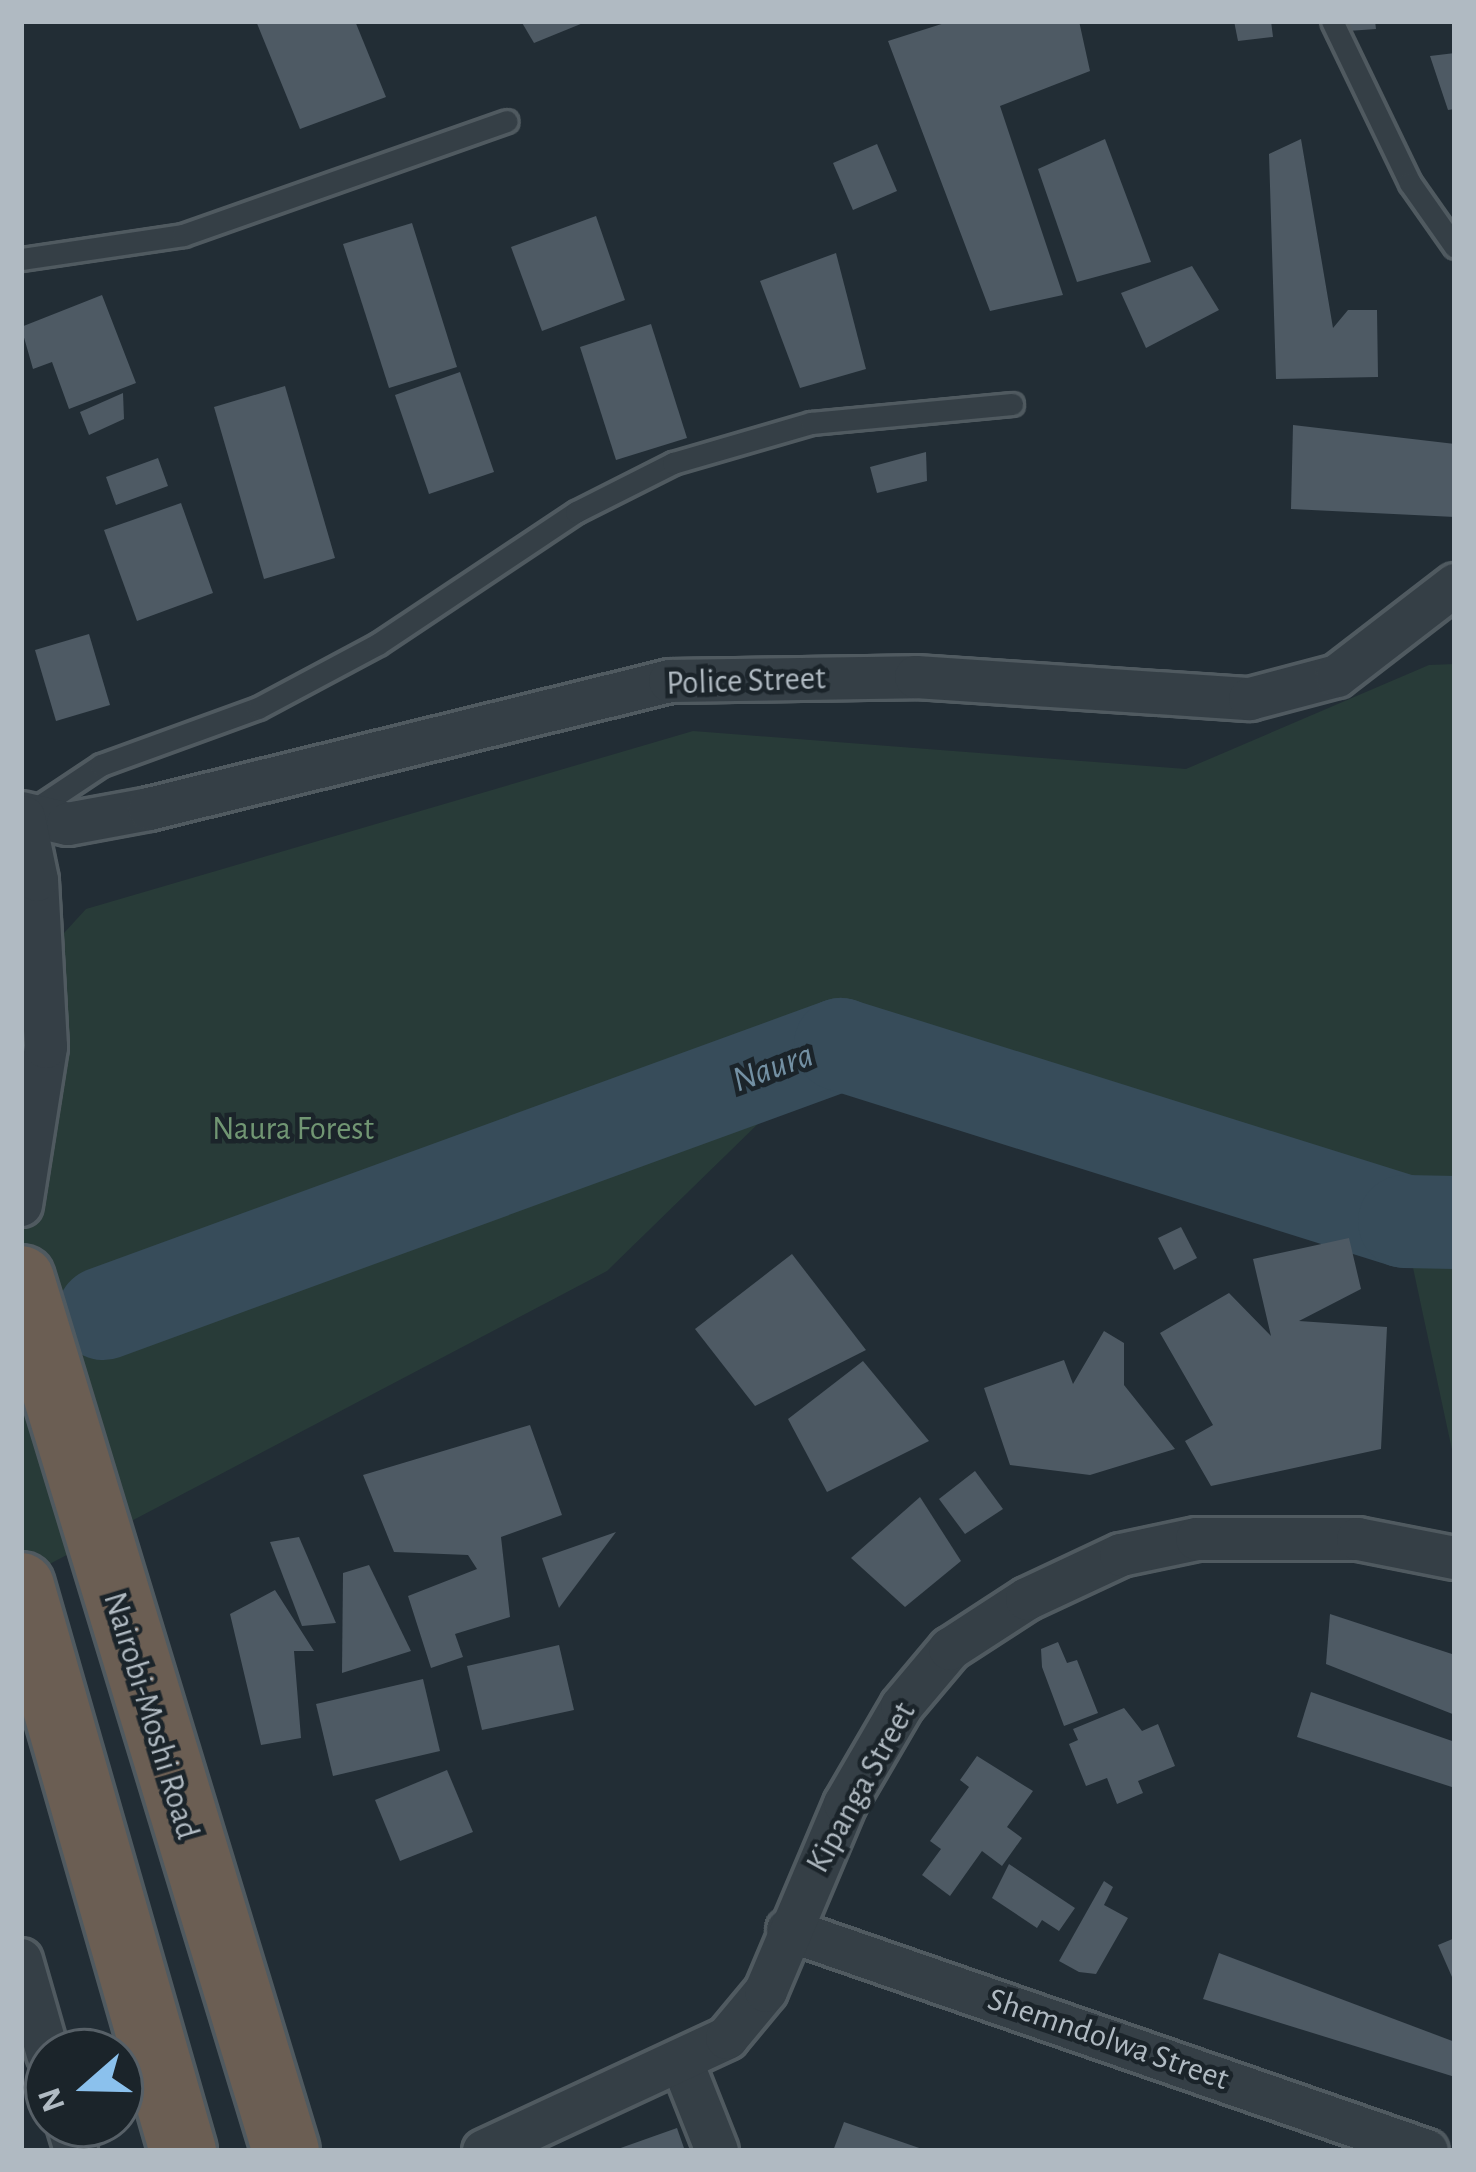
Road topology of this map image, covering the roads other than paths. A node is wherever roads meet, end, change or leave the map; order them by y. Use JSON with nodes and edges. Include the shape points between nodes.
{"nodes":[{"id":1,"x":1332,"y":21,"type":"edge"},
{"id":2,"x":507,"y":121,"type":"dead end"},
{"id":3,"x":1455,"y":247,"type":"edge"},
{"id":4,"x":21,"y":259,"type":"edge"},
{"id":5,"x":1012,"y":404,"type":"dead end"},
{"id":6,"x":1455,"y":585,"type":"edge"},
{"id":7,"x":22,"y":815,"type":"edge"},
{"id":8,"x":21,"y":1205,"type":"edge"},
{"id":9,"x":21,"y":1279,"type":"edge"},
{"id":10,"x":1455,"y":1558,"type":"edge"},
{"id":11,"x":26,"y":1630,"type":"edge"},
{"id":12,"x":788,"y":1930,"type":"junction"},
{"id":13,"x":21,"y":1960,"type":"edge"},
{"id":14,"x":41,"y":2028,"type":"edge"},
{"id":15,"x":683,"y":2065,"type":"junction"},
{"id":16,"x":183,"y":2151,"type":"edge"},
{"id":17,"x":286,"y":2151,"type":"edge"},
{"id":18,"x":484,"y":2151,"type":"edge"},
{"id":19,"x":717,"y":2151,"type":"edge"},
{"id":20,"x":1427,"y":2151,"type":"edge"}],
"edges":[{"from":1,"to":3,"type":"lane","via":[[1410,183]]},
{"from":2,"to":4,"type":"lane","via":[[183,235]]},
{"from":5,"to":7,"type":"lane","via":[[811,423],[673,463],[576,512],[378,644],[258,708],[100,765]]},
{"from":6,"to":7,"type":"street","name":"Police Street","via":[[1337,676],[1250,699],[916,677],[670,681],[149,809],[68,824]]},
{"from":7,"to":8,"type":"street","via":[[37,880],[46,1047]]},
{"from":9,"to":17,"type":"highway","name":"Nairobi-Moshi Road"},
{"from":10,"to":12,"type":"street","name":"Kipanga Street","via":[[1358,1539],[1197,1539],[1121,1555],[1027,1599],[950,1649],[902,1706]]},
{"from":11,"to":16,"type":"highway"},
{"from":12,"to":15,"type":"street","name":"Kipanga Street","via":[[766,1991],[727,2038]]},
{"from":12,"to":20,"type":"street","name":"Shemndolwa Street"},
{"from":13,"to":14,"type":"street"},
{"from":15,"to":18,"type":"street","name":"Kipanga Street"},
{"from":15,"to":19,"type":"street"}]}
